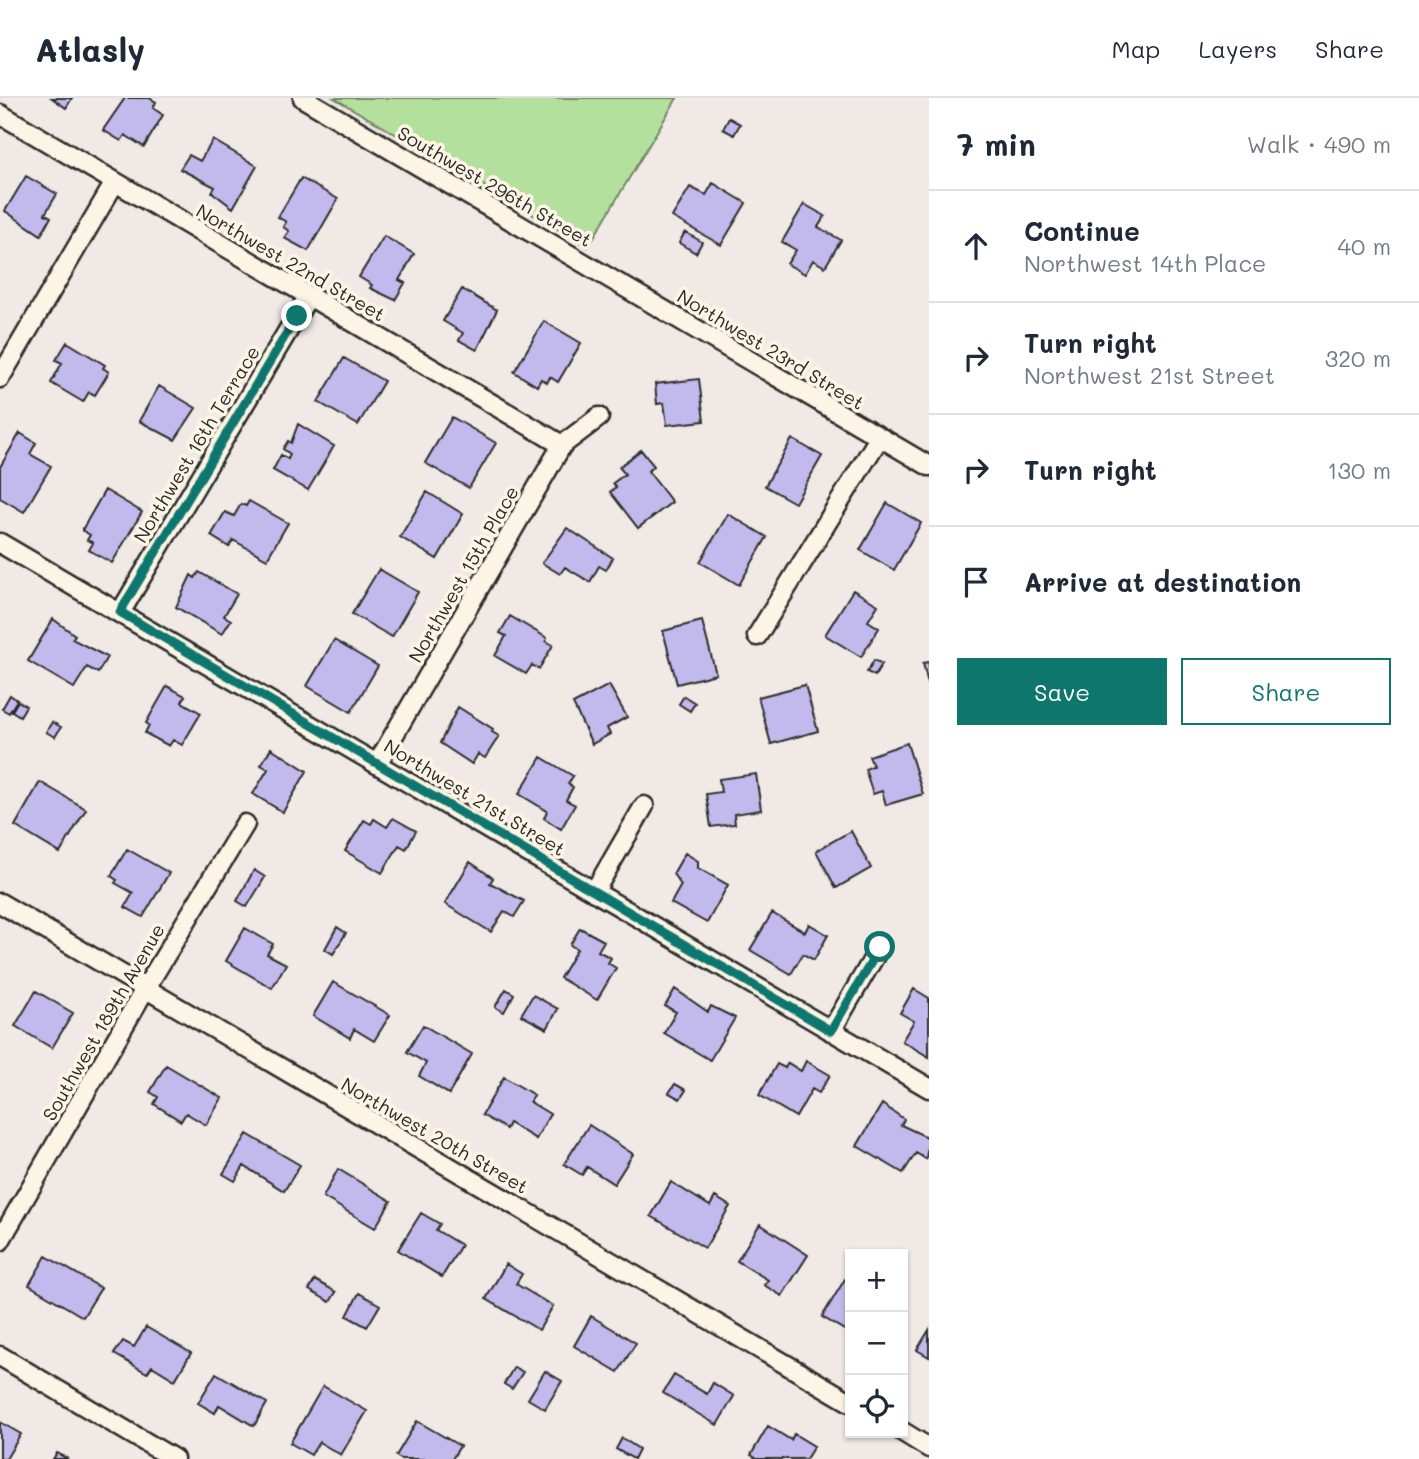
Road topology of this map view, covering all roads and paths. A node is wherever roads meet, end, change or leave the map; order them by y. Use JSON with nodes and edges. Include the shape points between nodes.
{"nodes":[{"id":1,"x":303,"y":98,"type":"edge"},
{"id":2,"x":0,"y":114,"type":"edge"},
{"id":3,"x":114,"y":182,"type":"junction"},
{"id":4,"x":592,"y":268,"type":"joint"},
{"id":5,"x":308,"y":297,"type":"junction"},
{"id":6,"x":0,"y":378,"type":"edge"},
{"id":7,"x":599,"y":417,"type":"dead end"},
{"id":8,"x":880,"y":438,"type":"junction"},
{"id":9,"x":562,"y":445,"type":"junction"},
{"id":10,"x":929,"y":466,"type":"edge"},
{"id":11,"x":0,"y":543,"type":"edge"},
{"id":12,"x":120,"y":612,"type":"junction"},
{"id":13,"x":757,"y":636,"type":"dead end"},
{"id":14,"x":377,"y":764,"type":"junction"},
{"id":15,"x":644,"y":806,"type":"dead end"},
{"id":16,"x":245,"y":824,"type":"dead end"},
{"id":17,"x":594,"y":891,"type":"junction"},
{"id":18,"x":0,"y":903,"type":"edge"},
{"id":19,"x":880,"y":947,"type":"dead end"},
{"id":20,"x":145,"y":989,"type":"junction"},
{"id":21,"x":831,"y":1031,"type":"junction"},
{"id":22,"x":929,"y":1088,"type":"edge"},
{"id":23,"x":0,"y":1241,"type":"edge"},
{"id":24,"x":0,"y":1356,"type":"edge"},
{"id":25,"x":845,"y":1399,"type":"edge"},
{"id":26,"x":908,"y":1435,"type":"edge"},
{"id":27,"x":929,"y":1448,"type":"edge"},
{"id":28,"x":174,"y":1459,"type":"edge"}],
"edges":[{"from":1,"to":4,"type":"street","name":"Southwest 296th Street"},
{"from":2,"to":3,"type":"street","name":"Northwest 22nd Street"},
{"from":3,"to":5,"type":"street","name":"Northwest 22nd Street"},
{"from":3,"to":6,"type":"street"},
{"from":4,"to":8,"type":"street","name":"Northwest 23rd Street"},
{"from":5,"to":9,"type":"street","name":"Northwest 22nd Street"},
{"from":5,"to":12,"type":"street","name":"Northwest 16th Terrace"},
{"from":7,"to":9,"type":"street","name":"Northwest 15th Place"},
{"from":8,"to":10,"type":"street","name":"Northwest 23rd Street"},
{"from":8,"to":13,"type":"street"},
{"from":9,"to":14,"type":"street","name":"Northwest 15th Place"},
{"from":11,"to":12,"type":"street","name":"Northwest 21st Street"},
{"from":12,"to":14,"type":"street","name":"Northwest 21st Street"},
{"from":14,"to":17,"type":"street","name":"Northwest 21st Street"},
{"from":15,"to":17,"type":"street"},
{"from":16,"to":20,"type":"street","name":"Southwest 189th Avenue"},
{"from":17,"to":21,"type":"street","name":"Northwest 21st Street"},
{"from":18,"to":20,"type":"street","name":"Northwest 20th Street"},
{"from":19,"to":21,"type":"street"},
{"from":20,"to":23,"type":"street","name":"Southwest 189th Avenue"},
{"from":20,"to":25,"type":"street","name":"Northwest 20th Street"},
{"from":21,"to":22,"type":"street","name":"Northwest 21st Street"},
{"from":24,"to":28,"type":"street"},
{"from":26,"to":27,"type":"street"}]}
